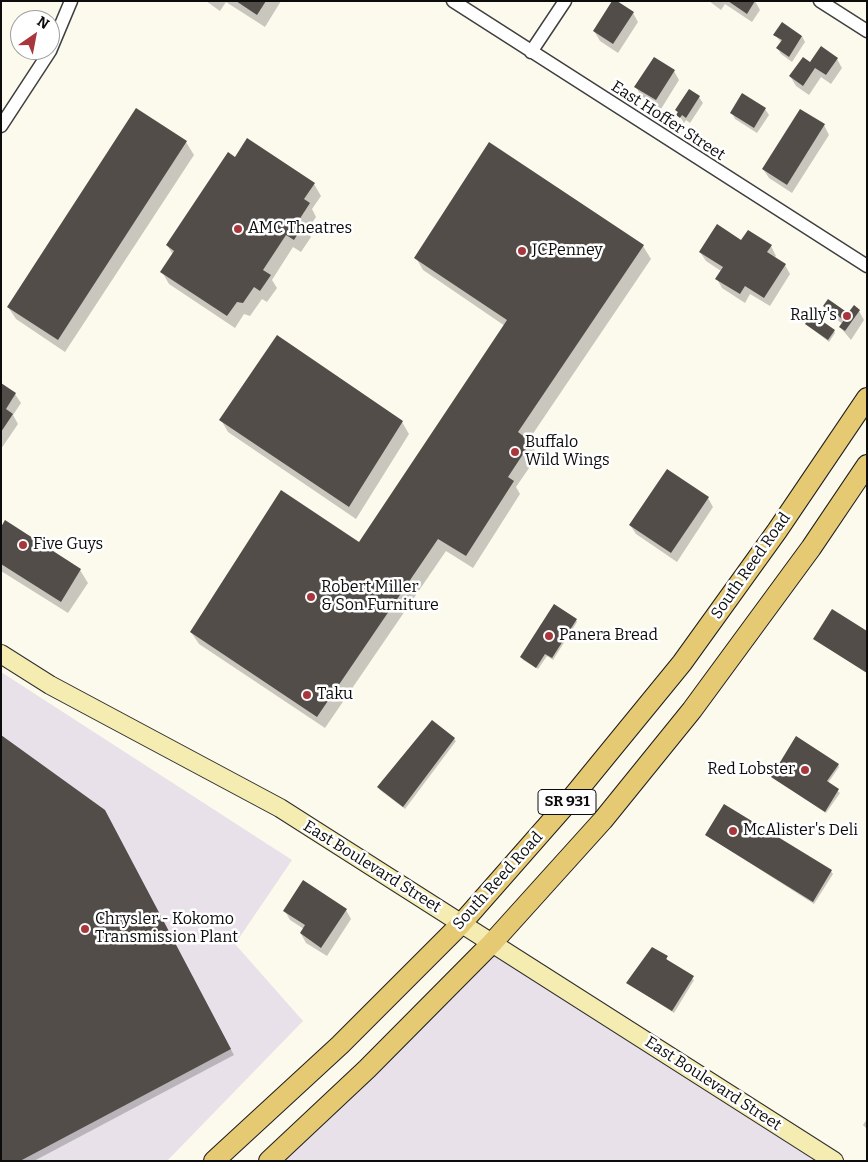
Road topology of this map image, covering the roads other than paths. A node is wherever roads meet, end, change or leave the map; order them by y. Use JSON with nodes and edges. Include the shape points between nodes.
{"nodes":[{"id":1,"x":71,"y":1,"type":"edge"},
{"id":2,"x":453,"y":1,"type":"edge"},
{"id":3,"x":565,"y":1,"type":"edge"},
{"id":4,"x":820,"y":1,"type":"edge"},
{"id":5,"x":867,"y":32,"type":"edge"},
{"id":6,"x":531,"y":52,"type":"junction"},
{"id":7,"x":1,"y":126,"type":"edge"},
{"id":8,"x":867,"y":266,"type":"edge"},
{"id":9,"x":867,"y":398,"type":"edge"},
{"id":10,"x":867,"y":465,"type":"edge"},
{"id":11,"x":1,"y":654,"type":"edge"},
{"id":12,"x":461,"y":924,"type":"junction"},
{"id":13,"x":492,"y":943,"type":"junction"},
{"id":14,"x":214,"y":1161,"type":"edge"},
{"id":15,"x":269,"y":1161,"type":"edge"},
{"id":16,"x":834,"y":1161,"type":"edge"}],
"edges":[{"from":1,"to":7,"type":"street","via":[[50,50]]},
{"from":2,"to":6,"type":"street","name":"East Hoffer Street"},
{"from":3,"to":6,"type":"street"},
{"from":4,"to":5,"type":"street"},
{"from":6,"to":8,"type":"street","name":"East Hoffer Street"},
{"from":9,"to":12,"type":"main road","name":"South Reed Road","number":"SR 931","via":[[682,663],[570,800]]},
{"from":10,"to":13,"type":"main road","number":"SR 931","via":[[811,548],[692,710],[602,820]]},
{"from":11,"to":12,"type":"main road","name":"East Boulevard Street","via":[[50,684],[280,808]]},
{"from":12,"to":13,"type":"main road","name":"East Boulevard Street"},
{"from":12,"to":14,"type":"main road","name":"South Reed Road","number":"SR 931","via":[[340,1045]]},
{"from":13,"to":15,"type":"main road","number":"SR 931","via":[[367,1069]]},
{"from":13,"to":16,"type":"main road","name":"East Boulevard Street"}]}
